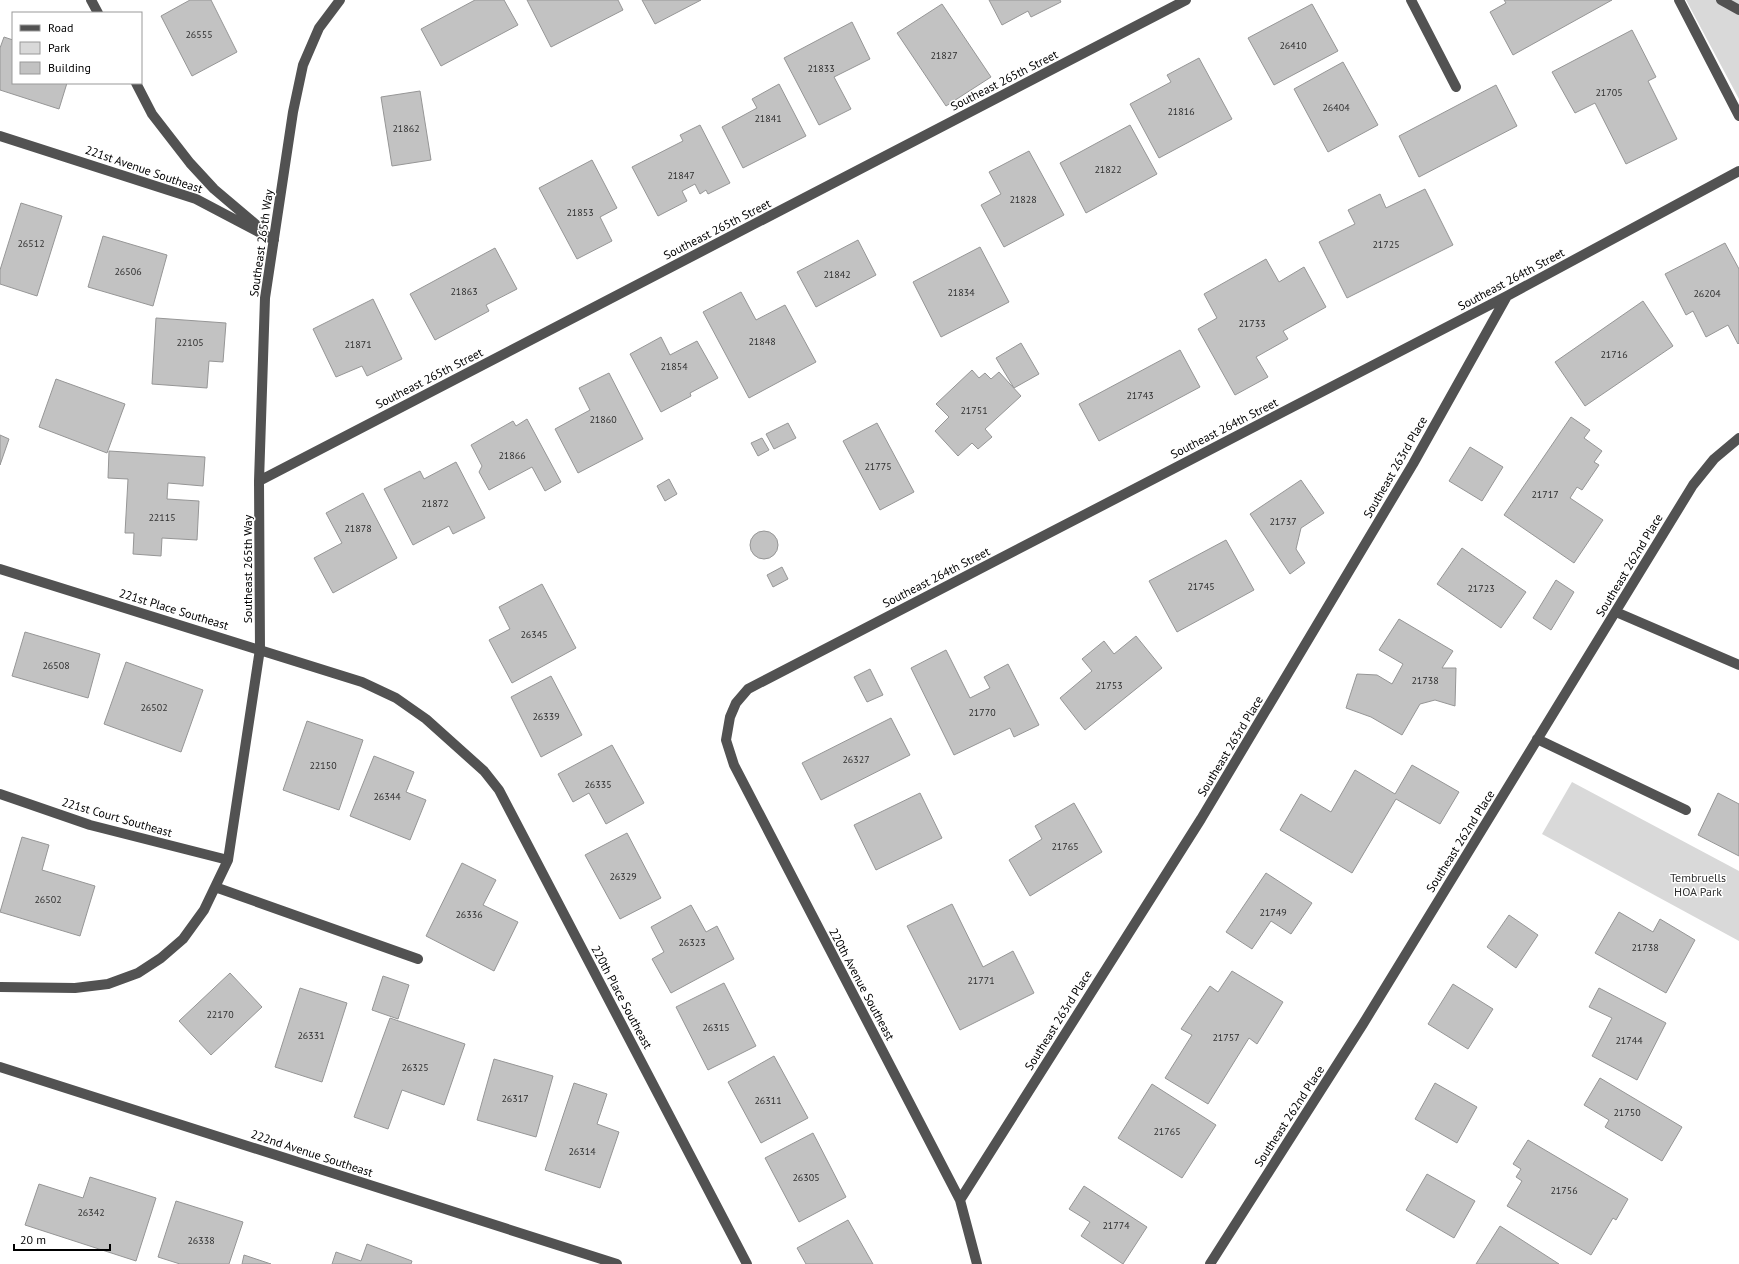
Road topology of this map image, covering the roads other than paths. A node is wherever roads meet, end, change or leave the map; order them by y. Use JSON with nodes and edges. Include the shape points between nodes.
{"nodes":[{"id":1,"x":91,"y":0,"type":"edge"},
{"id":2,"x":340,"y":0,"type":"edge"},
{"id":3,"x":1186,"y":0,"type":"edge"},
{"id":4,"x":1411,"y":0,"type":"edge"},
{"id":5,"x":1678,"y":0,"type":"edge"},
{"id":6,"x":1720,"y":0,"type":"edge"},
{"id":7,"x":1739,"y":10,"type":"edge"},
{"id":8,"x":97,"y":12,"type":"edge"},
{"id":9,"x":137,"y":84,"type":"edge"},
{"id":10,"x":1456,"y":87,"type":"dead end"},
{"id":11,"x":1739,"y":116,"type":"edge"},
{"id":12,"x":0,"y":136,"type":"edge"},
{"id":13,"x":1739,"y":171,"type":"edge"},
{"id":14,"x":274,"y":240,"type":"junction"},
{"id":15,"x":1507,"y":296,"type":"junction"},
{"id":16,"x":1739,"y":438,"type":"edge"},
{"id":17,"x":259,"y":481,"type":"junction"},
{"id":18,"x":0,"y":569,"type":"edge"},
{"id":19,"x":1616,"y":612,"type":"junction"},
{"id":20,"x":260,"y":649,"type":"junction"},
{"id":21,"x":1739,"y":665,"type":"edge"},
{"id":22,"x":730,"y":717,"type":"joint"},
{"id":23,"x":1537,"y":739,"type":"junction"},
{"id":24,"x":461,"y":751,"type":"joint"},
{"id":25,"x":0,"y":794,"type":"edge"},
{"id":26,"x":1686,"y":810,"type":"dead end"},
{"id":27,"x":228,"y":860,"type":"junction"},
{"id":28,"x":215,"y":887,"type":"junction"},
{"id":29,"x":418,"y":959,"type":"dead end"},
{"id":30,"x":0,"y":987,"type":"edge"},
{"id":31,"x":0,"y":1067,"type":"edge"},
{"id":32,"x":960,"y":1200,"type":"junction"},
{"id":33,"x":617,"y":1264,"type":"edge"},
{"id":34,"x":747,"y":1264,"type":"edge"},
{"id":35,"x":977,"y":1264,"type":"edge"},
{"id":36,"x":1210,"y":1264,"type":"edge"}],
"edges":[{"from":1,"to":8,"type":"street"},
{"from":2,"to":14,"type":"street","name":"Southeast 265th Way","via":[[319,28],[303,65],[293,112]]},
{"from":3,"to":17,"type":"street","name":"Southeast 265th Street"},
{"from":4,"to":10,"type":"street"},
{"from":5,"to":11,"type":"street"},
{"from":6,"to":7,"type":"street"},
{"from":9,"to":14,"type":"street","via":[[152,114],[190,163],[214,189]]},
{"from":12,"to":14,"type":"street","name":"221st Avenue Southeast","via":[[196,199]]},
{"from":13,"to":15,"type":"street","name":"Southeast 264th Street"},
{"from":14,"to":17,"type":"street","name":"Southeast 265th Way","via":[[265,298]]},
{"from":15,"to":22,"type":"street","name":"Southeast 264th Street","via":[[748,689],[736,703]]},
{"from":15,"to":32,"type":"street","name":"Southeast 263rd Place","via":[[1413,464],[1201,819]]},
{"from":16,"to":19,"type":"street","name":"Southeast 262nd Place","via":[[1714,459],[1693,485]]},
{"from":17,"to":20,"type":"street","name":"Southeast 265th Way"},
{"from":18,"to":20,"type":"street","name":"221st Place Southeast"},
{"from":19,"to":21,"type":"street"},
{"from":19,"to":23,"type":"street","name":"Southeast 262nd Place"},
{"from":20,"to":24,"type":"street","name":"221st Place Southeast","via":[[362,682],[396,698],[426,719]]},
{"from":20,"to":27,"type":"street","name":"Southeast 265th Way"},
{"from":22,"to":32,"type":"street","name":"220th Avenue Southeast","via":[[726,740],[734,765]]},
{"from":23,"to":26,"type":"street"},
{"from":23,"to":36,"type":"street","name":"Southeast 262nd Place","via":[[1363,1024]]},
{"from":24,"to":34,"type":"street","name":"220th Place Southeast","via":[[484,771],[499,790]]},
{"from":25,"to":27,"type":"street","name":"221st Court Southeast","via":[[90,825]]},
{"from":27,"to":28,"type":"street","name":"Southeast 265th Way"},
{"from":28,"to":29,"type":"street"},
{"from":28,"to":30,"type":"street","name":"Southeast 265th Way","via":[[204,910],[183,940],[138,973],[108,984],[75,988]]},
{"from":31,"to":33,"type":"street","name":"222nd Avenue Southeast"},
{"from":32,"to":35,"type":"street","name":"220th Avenue Southeast"}]}
